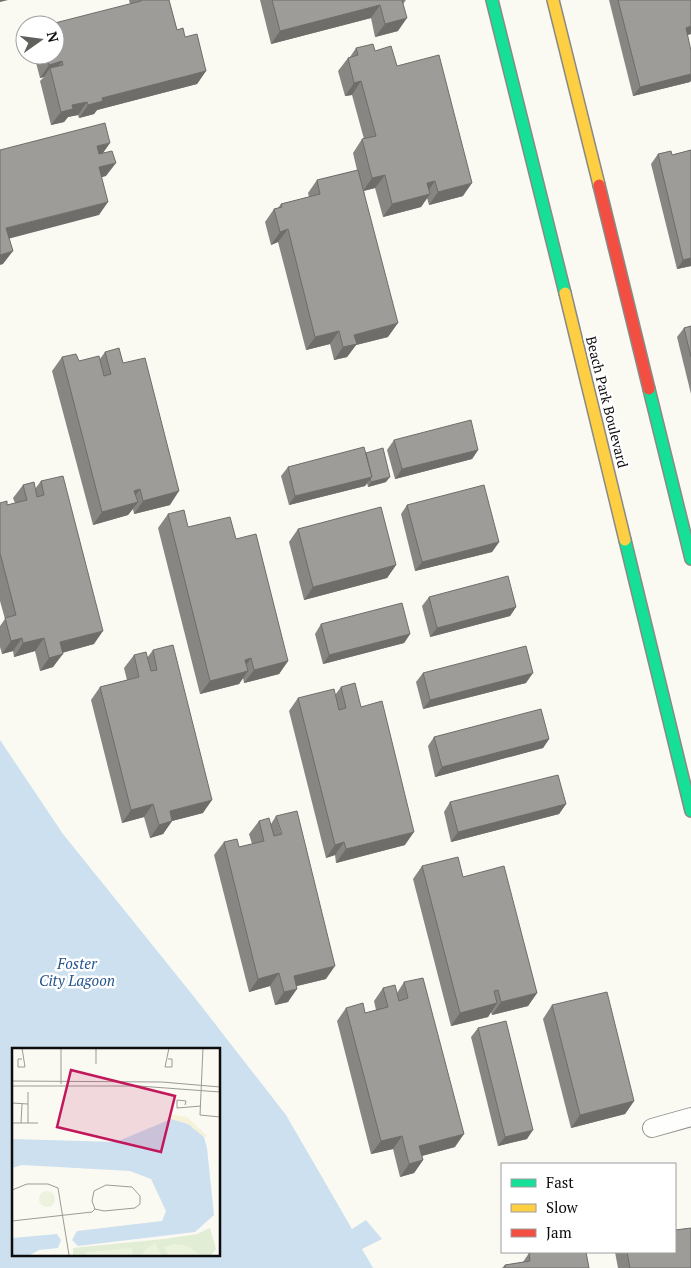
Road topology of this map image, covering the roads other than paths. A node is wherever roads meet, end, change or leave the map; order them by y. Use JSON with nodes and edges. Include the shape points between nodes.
{"nodes":[{"id":1,"x":492,"y":0,"type":"edge"},
{"id":2,"x":553,"y":0,"type":"edge"},
{"id":3,"x":691,"y":558,"type":"edge"},
{"id":4,"x":691,"y":811,"type":"edge"},
{"id":5,"x":691,"y":1117,"type":"edge"},
{"id":6,"x":652,"y":1128,"type":"dead end"}],
"edges":[{"from":1,"to":4,"type":"main road","name":"Beach Park Boulevard"},
{"from":2,"to":3,"type":"main road"},
{"from":5,"to":6,"type":"lane"}]}
